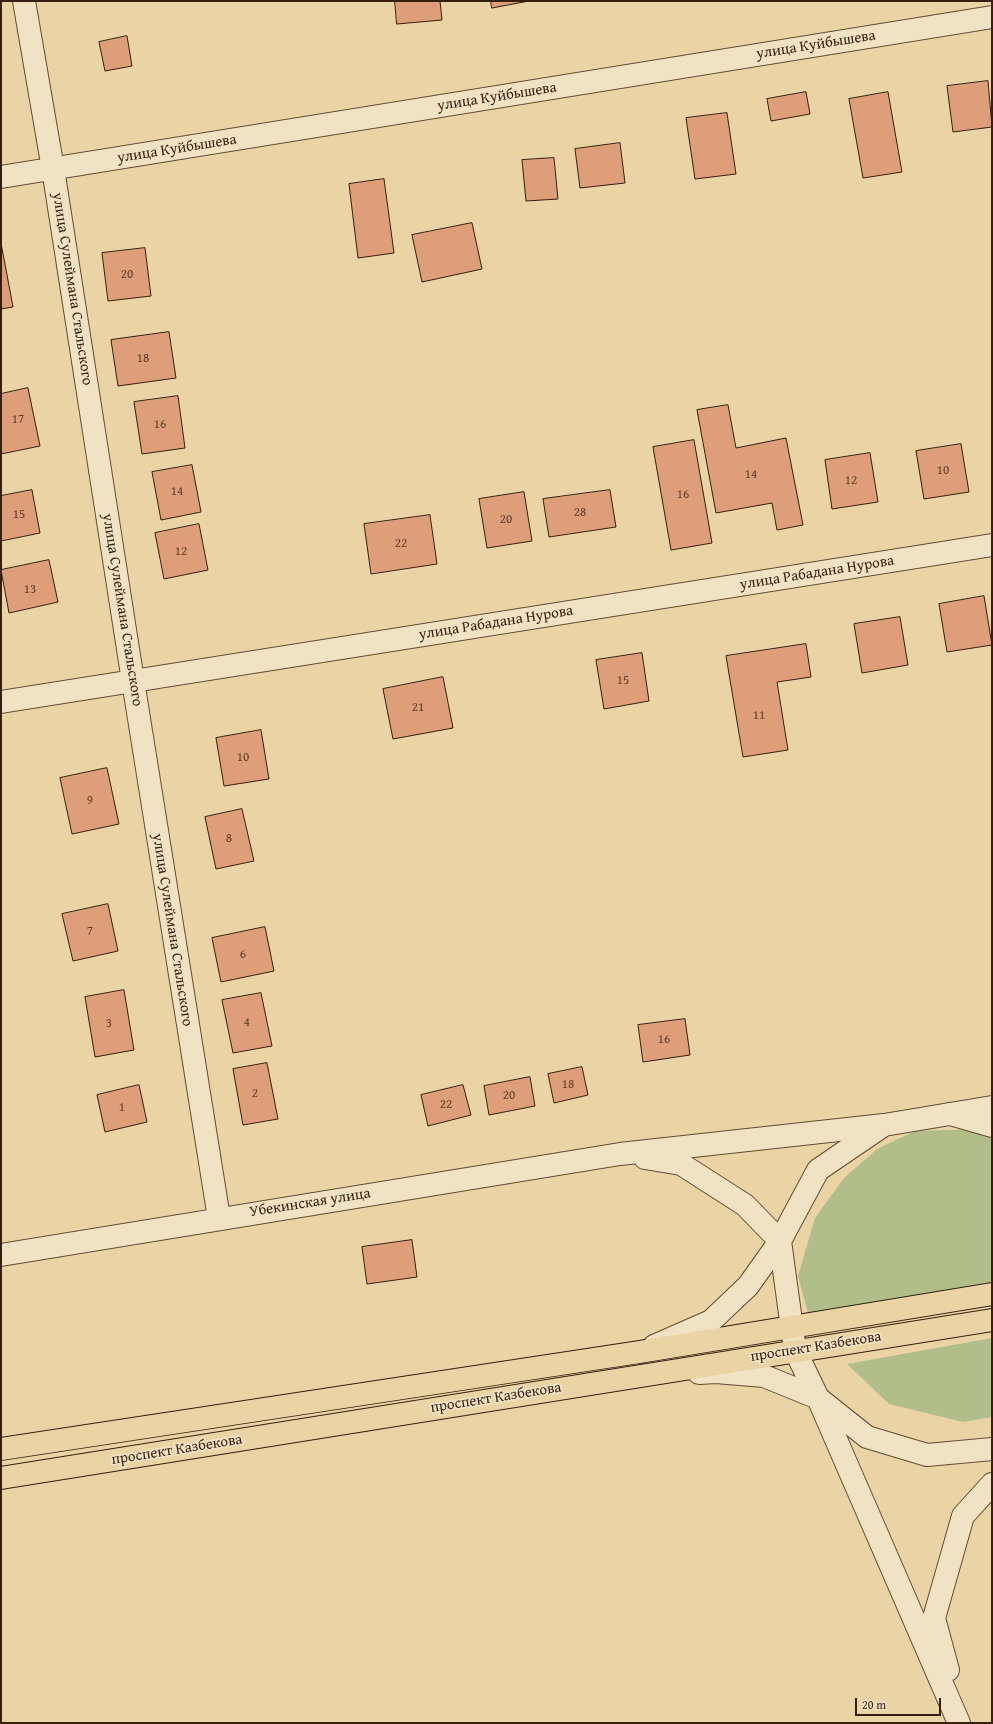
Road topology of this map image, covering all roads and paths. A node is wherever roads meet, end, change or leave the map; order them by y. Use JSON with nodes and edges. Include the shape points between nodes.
{"nodes":[{"id":1,"x":24,"y":1,"type":"edge"},
{"id":2,"x":992,"y":17,"type":"edge"},
{"id":3,"x":54,"y":169,"type":"junction"},
{"id":4,"x":1,"y":177,"type":"edge"},
{"id":5,"x":992,"y":545,"type":"edge"},
{"id":6,"x":132,"y":681,"type":"junction"},
{"id":7,"x":1,"y":702,"type":"edge"},
{"id":8,"x":992,"y":1107,"type":"edge"},
{"id":9,"x":950,"y":1114,"type":"junction"},
{"id":10,"x":884,"y":1125,"type":"junction"},
{"id":11,"x":992,"y":1126,"type":"edge"},
{"id":12,"x":620,"y":1154,"type":"junction"},
{"id":13,"x":219,"y":1218,"type":"junction"},
{"id":14,"x":780,"y":1241,"type":"junction"},
{"id":15,"x":1,"y":1255,"type":"edge"},
{"id":16,"x":992,"y":1294,"type":"edge"},
{"id":17,"x":992,"y":1320,"type":"edge"},
{"id":18,"x":791,"y":1326,"type":"junction"},
{"id":19,"x":795,"y":1350,"type":"junction"},
{"id":20,"x":639,"y":1352,"type":"junction"},
{"id":21,"x":642,"y":1374,"type":"junction"},
{"id":22,"x":818,"y":1398,"type":"junction"},
{"id":23,"x":1,"y":1449,"type":"edge"},
{"id":24,"x":992,"y":1449,"type":"edge"},
{"id":25,"x":1,"y":1478,"type":"edge"},
{"id":26,"x":992,"y":1484,"type":"edge"},
{"id":27,"x":960,"y":1723,"type":"edge"}],
"edges":[{"from":1,"to":3,"type":"street","name":"улица Сулеймана Стальского"},
{"from":2,"to":3,"type":"street","name":"улица Куйбышева"},
{"from":3,"to":4,"type":"street","name":"улица Куйбышева"},
{"from":3,"to":6,"type":"street","name":"улица Сулеймана Стальского"},
{"from":5,"to":6,"type":"street","name":"улица Рабадана Нурова"},
{"from":6,"to":7,"type":"street","name":"улица Рабадана Нурова"},
{"from":6,"to":13,"type":"street","name":"улица Сулеймана Стальского"},
{"from":8,"to":9,"type":"street","name":"Убекинская улица"},
{"from":9,"to":10,"type":"street","name":"Убекинская улица"},
{"from":9,"to":11,"type":"street"},
{"from":10,"to":12,"type":"street","name":"Убекинская улица"},
{"from":10,"to":14,"type":"street","via":[[818,1170]]},
{"from":12,"to":13,"type":"street","name":"Убекинская улица"},
{"from":12,"to":14,"type":"street","via":[[681,1164],[745,1205]]},
{"from":13,"to":15,"type":"street","name":"Убекинская улица"},
{"from":14,"to":18,"type":"street"},
{"from":14,"to":20,"type":"street","via":[[748,1286],[711,1321]]},
{"from":16,"to":18,"type":"highway","name":"проспект Казбекова"},
{"from":17,"to":19,"type":"highway","name":"проспект Казбекова"},
{"from":18,"to":19,"type":"street"},
{"from":18,"to":20,"type":"highway","name":"проспект Казбекова"},
{"from":19,"to":21,"type":"highway","name":"проспект Казбекова"},
{"from":19,"to":22,"type":"street"},
{"from":20,"to":23,"type":"highway","name":"проспект Казбекова"},
{"from":21,"to":22,"type":"street","via":[[716,1372],[764,1376]]},
{"from":21,"to":25,"type":"highway","name":"проспект Казбекова"},
{"from":22,"to":24,"type":"street","via":[[867,1437],[927,1455]]},
{"from":22,"to":27,"type":"street"},
{"from":26,"to":27,"type":"street","via":[[963,1516],[934,1618]]}]}
